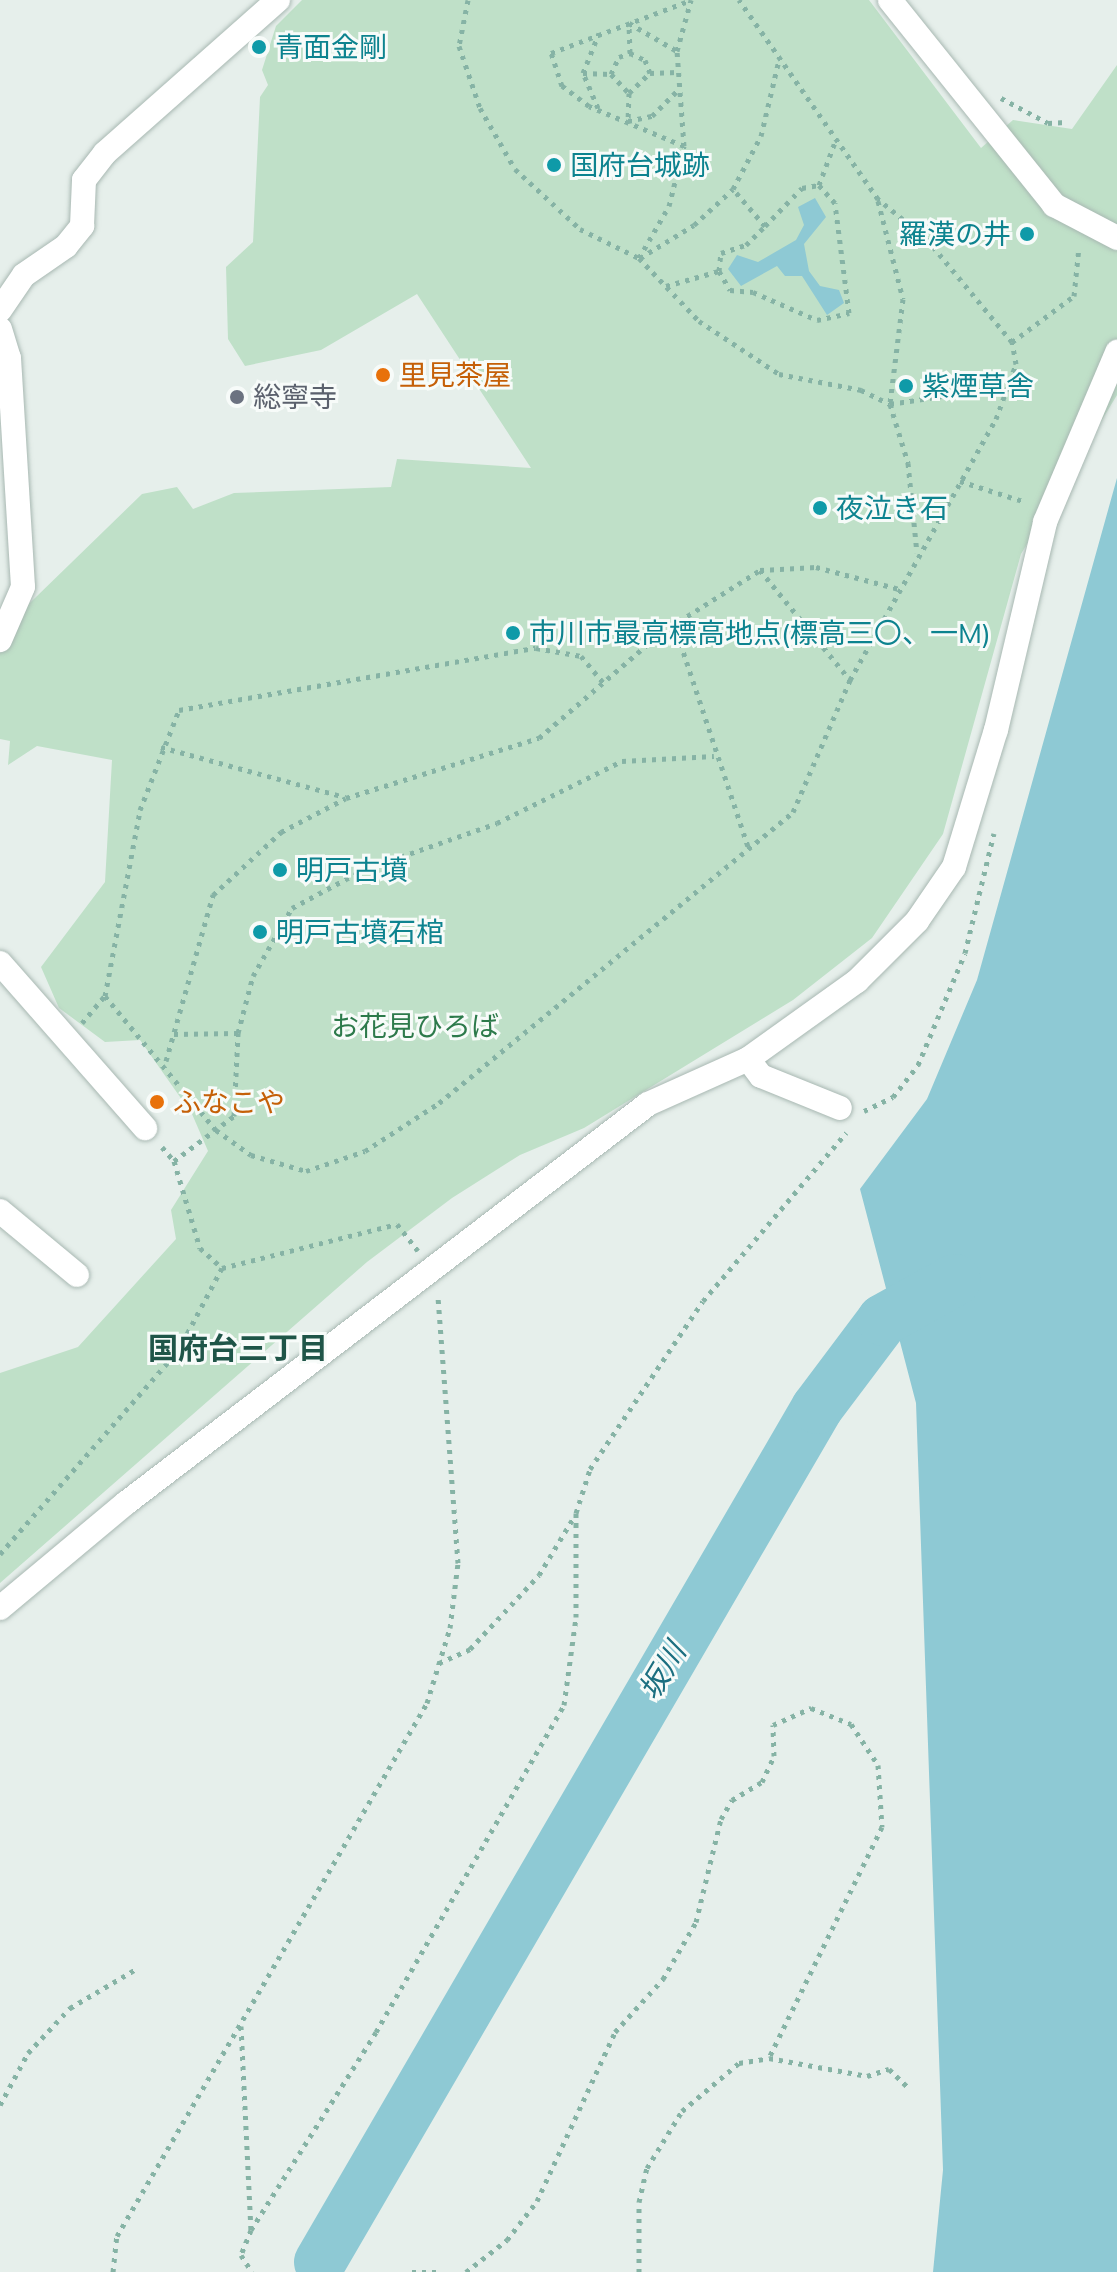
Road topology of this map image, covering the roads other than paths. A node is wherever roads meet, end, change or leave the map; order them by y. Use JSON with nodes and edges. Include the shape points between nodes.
{"nodes":[{"id":1,"x":278,"y":0,"type":"edge"},
{"id":2,"x":890,"y":0,"type":"edge"},
{"id":3,"x":1117,"y":238,"type":"edge"},
{"id":4,"x":0,"y":310,"type":"edge"},
{"id":5,"x":0,"y":329,"type":"edge"},
{"id":6,"x":1117,"y":352,"type":"edge"},
{"id":7,"x":6,"y":476,"type":"edge"},
{"id":8,"x":0,"y":640,"type":"edge"},
{"id":9,"x":0,"y":963,"type":"edge"},
{"id":10,"x":748,"y":1059,"type":"junction"},
{"id":11,"x":848,"y":1110,"type":"road end"},
{"id":12,"x":145,"y":1128,"type":"dead end"},
{"id":13,"x":0,"y":1211,"type":"edge"},
{"id":14,"x":77,"y":1275,"type":"dead end"},
{"id":15,"x":0,"y":1608,"type":"edge"}],
"edges":[{"from":1,"to":4,"type":"street","via":[[139,122],[84,180],[82,226],[66,246],[24,275]]},
{"from":2,"to":3,"type":"street","via":[[1054,205],[1087,228]]},
{"from":5,"to":7,"type":"street","via":[[9,358]]},
{"from":6,"to":10,"type":"street","via":[[1050,509],[996,730],[942,891],[857,981]]},
{"from":7,"to":8,"type":"street","via":[[23,587]]},
{"from":9,"to":12,"type":"street"},
{"from":10,"to":11,"type":"street","via":[[761,1076]]},
{"from":10,"to":15,"type":"street","via":[[648,1104],[126,1503]]},
{"from":13,"to":14,"type":"street"}]}
